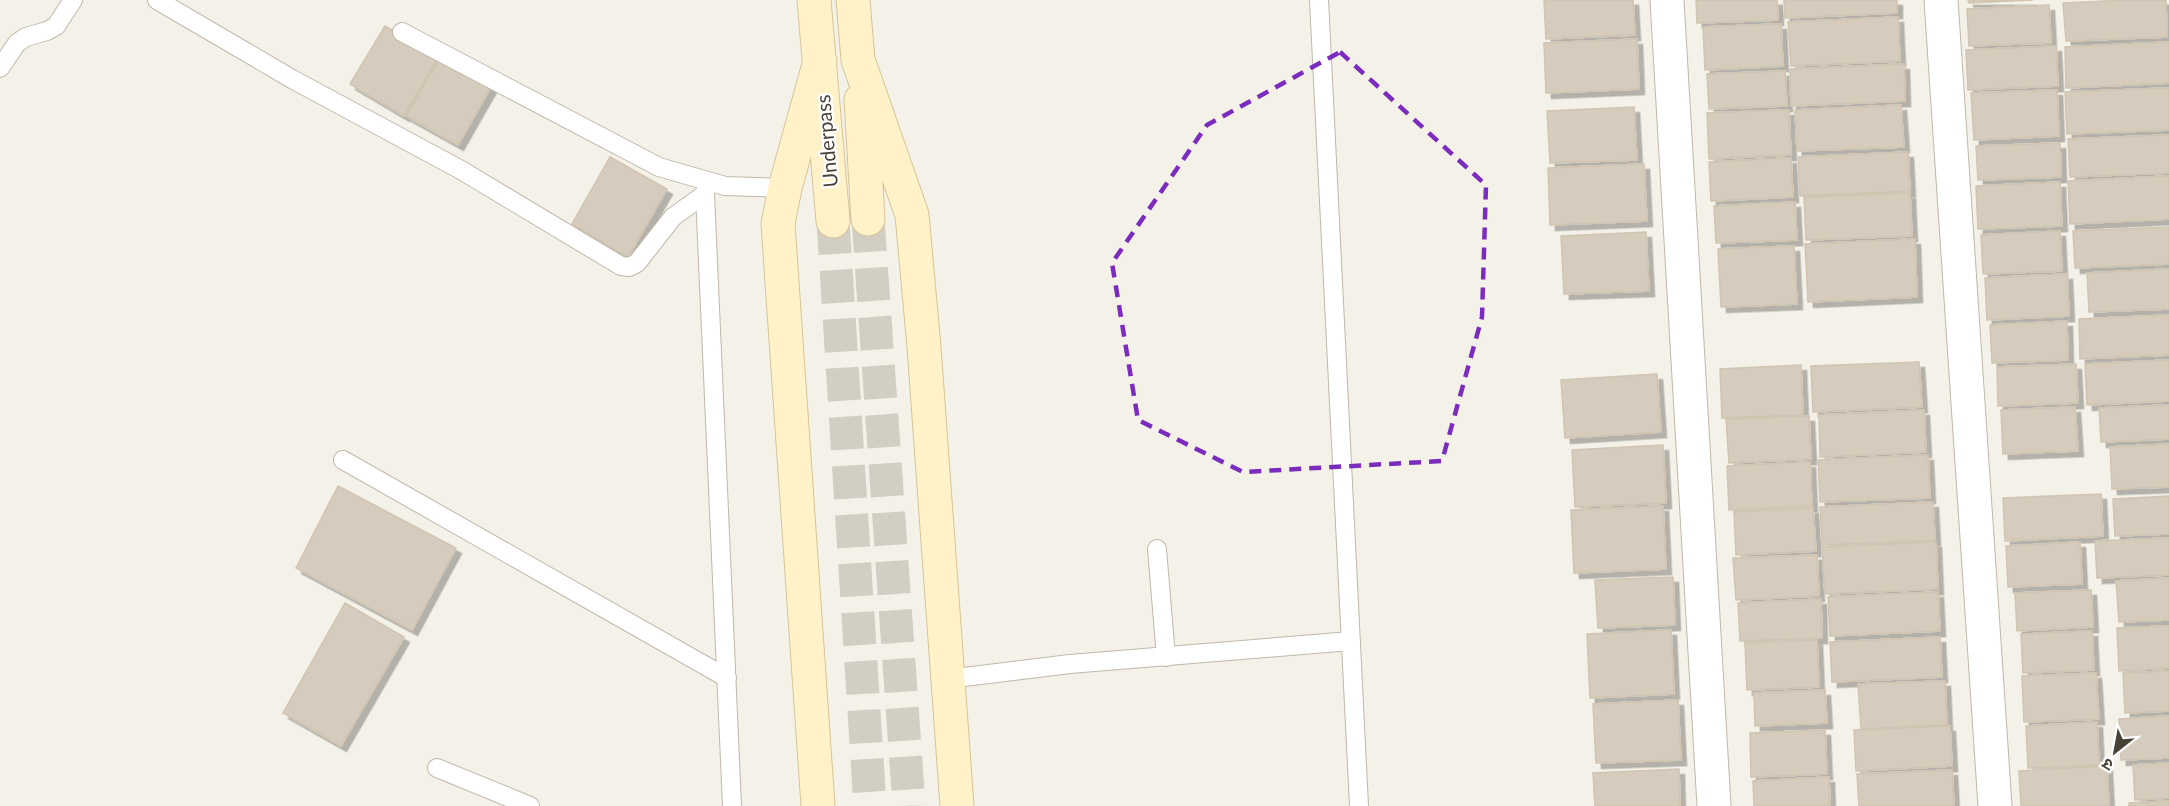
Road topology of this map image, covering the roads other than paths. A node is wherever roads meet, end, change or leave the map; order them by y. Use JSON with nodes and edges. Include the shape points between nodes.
{"nodes":[{"id":1,"x":73,"y":0,"type":"edge"},
{"id":2,"x":157,"y":0,"type":"edge"},
{"id":3,"x":814,"y":0,"type":"edge"},
{"id":4,"x":853,"y":0,"type":"edge"},
{"id":5,"x":1319,"y":0,"type":"edge"},
{"id":6,"x":1667,"y":0,"type":"edge"},
{"id":7,"x":1941,"y":0,"type":"edge"},
{"id":8,"x":402,"y":32,"type":"dead end"},
{"id":9,"x":858,"y":60,"type":"junction"},
{"id":10,"x":820,"y":61,"type":"junction"},
{"id":11,"x":0,"y":68,"type":"edge"},
{"id":12,"x":706,"y":188,"type":"junction"},
{"id":13,"x":785,"y":189,"type":"junction"},
{"id":14,"x":868,"y":219,"type":"tunnel mouth"},
{"id":15,"x":833,"y":221,"type":"tunnel mouth"},
{"id":16,"x":344,"y":460,"type":"dead end"},
{"id":17,"x":1157,"y":549,"type":"dead end"},
{"id":18,"x":1351,"y":641,"type":"junction"},
{"id":19,"x":1166,"y":657,"type":"junction"},
{"id":20,"x":727,"y":678,"type":"junction"},
{"id":21,"x":948,"y":679,"type":"junction"},
{"id":22,"x":437,"y":768,"type":"dead end"},
{"id":23,"x":530,"y":806,"type":"edge"},
{"id":24,"x":732,"y":806,"type":"edge"},
{"id":25,"x":818,"y":806,"type":"edge"},
{"id":26,"x":957,"y":806,"type":"edge"},
{"id":27,"x":1359,"y":806,"type":"edge"},
{"id":28,"x":1714,"y":806,"type":"edge"},
{"id":29,"x":1995,"y":806,"type":"edge"}],
"edges":[{"from":1,"to":11,"type":"lane","via":[[56,26],[17,43]]},
{"from":2,"to":12,"type":"lane","via":[[460,170],[621,266],[637,263],[673,217]]},
{"from":3,"to":10,"type":"main road","name":"Underpass"},
{"from":4,"to":9,"type":"main road"},
{"from":5,"to":18,"type":"lane"},
{"from":6,"to":28,"type":"street"},
{"from":7,"to":29,"type":"street"},
{"from":8,"to":12,"type":"lane"},
{"from":9,"to":14,"type":"main road","name":"Underpass"},
{"from":9,"to":21,"type":"main road","via":[[912,215]]},
{"from":10,"to":13,"type":"main road"},
{"from":10,"to":15,"type":"main road","name":"Underpass"},
{"from":12,"to":13,"type":"lane"},
{"from":12,"to":20,"type":"lane"},
{"from":13,"to":25,"type":"main road","via":[[778,224]]},
{"from":16,"to":20,"type":"lane"},
{"from":17,"to":19,"type":"lane"},
{"from":18,"to":19,"type":"lane"},
{"from":18,"to":27,"type":"lane"},
{"from":19,"to":21,"type":"lane"},
{"from":20,"to":24,"type":"lane"},
{"from":21,"to":26,"type":"main road"},
{"from":22,"to":23,"type":"lane"}]}
